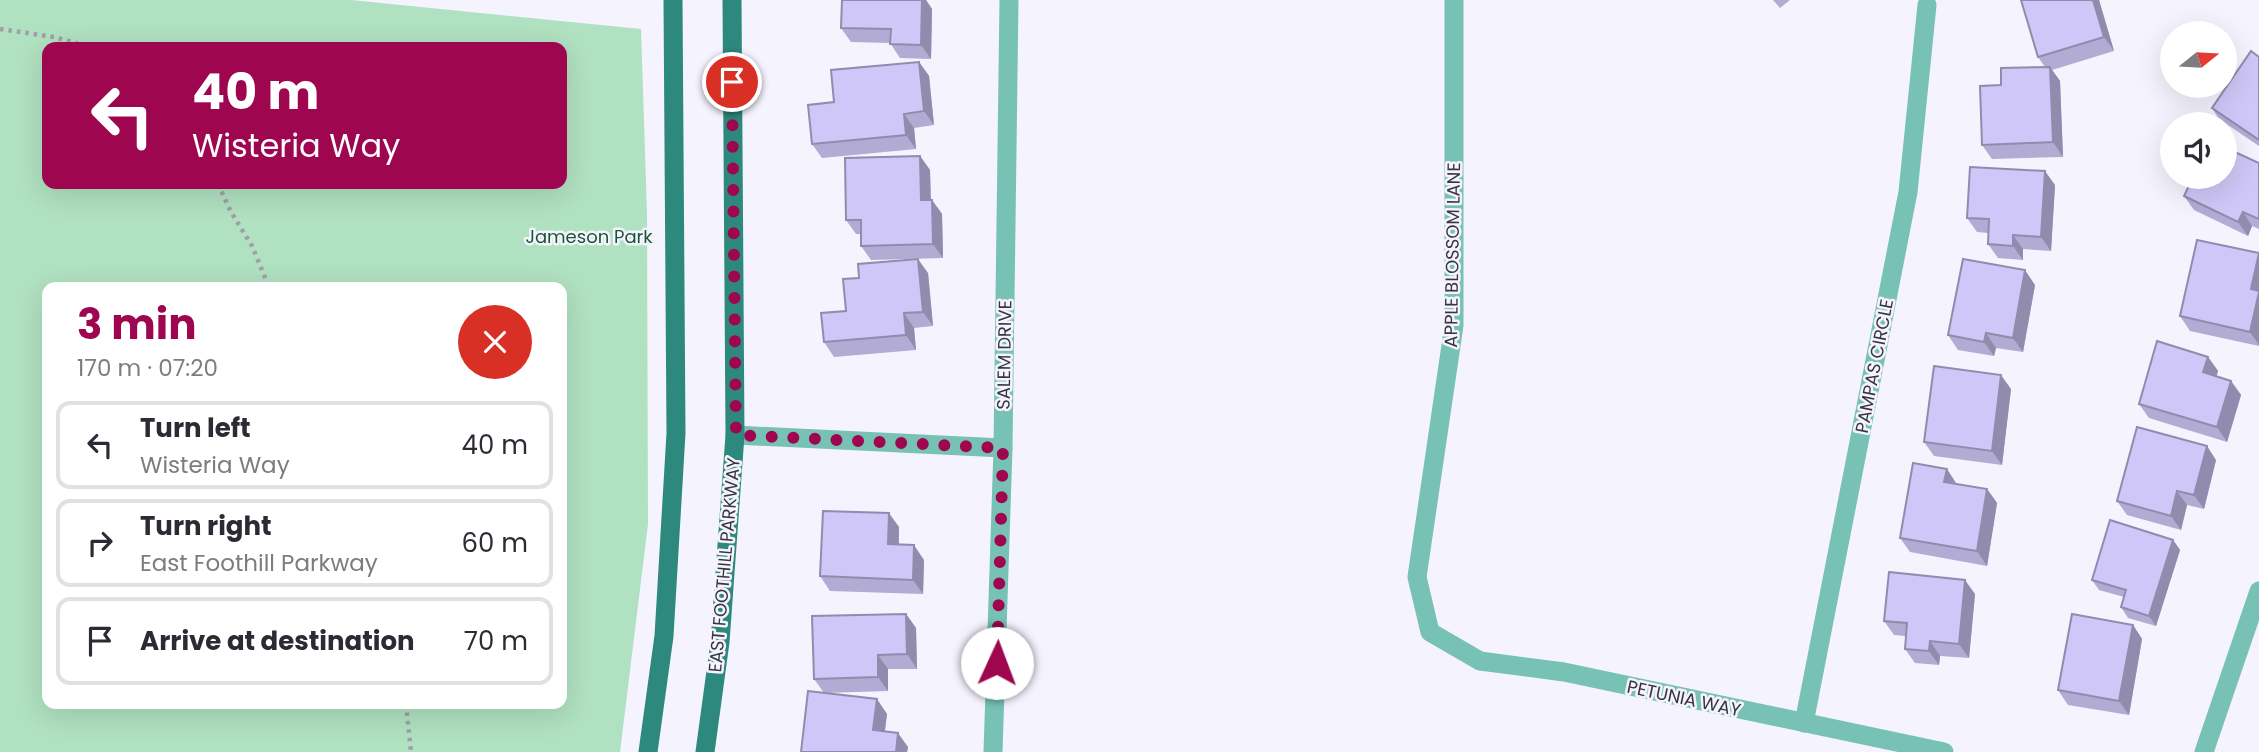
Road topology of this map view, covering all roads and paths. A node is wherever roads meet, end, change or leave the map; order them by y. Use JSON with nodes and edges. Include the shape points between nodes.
{"nodes":[{"id":1,"x":673,"y":0,"type":"edge"},
{"id":2,"x":732,"y":0,"type":"edge"},
{"id":3,"x":1009,"y":0,"type":"edge"},
{"id":4,"x":1454,"y":0,"type":"edge"},
{"id":5,"x":1927,"y":5,"type":"dead end"},
{"id":6,"x":0,"y":29,"type":"edge"},
{"id":7,"x":72,"y":42,"type":"edge"},
{"id":8,"x":220,"y":189,"type":"edge"},
{"id":9,"x":266,"y":282,"type":"edge"},
{"id":10,"x":736,"y":435,"type":"junction"},
{"id":11,"x":1003,"y":448,"type":"junction"},
{"id":12,"x":2259,"y":591,"type":"edge"},
{"id":13,"x":1430,"y":632,"type":"joint"},
{"id":14,"x":406,"y":709,"type":"edge"},
{"id":15,"x":1804,"y":723,"type":"junction"},
{"id":16,"x":411,"y":752,"type":"edge"},
{"id":17,"x":648,"y":752,"type":"edge"},
{"id":18,"x":705,"y":752,"type":"edge"},
{"id":19,"x":993,"y":752,"type":"edge"},
{"id":20,"x":1944,"y":752,"type":"edge"},
{"id":21,"x":2204,"y":752,"type":"edge"}],
"edges":[{"from":1,"to":17,"type":"main road","via":[[676,433],[664,636]]},
{"from":2,"to":10,"type":"main road","name":"EAST FOOTHILL PARKWAY"},
{"from":3,"to":11,"type":"street","name":"SALEM DRIVE"},
{"from":4,"to":13,"type":"street","name":"APPLE BLOSSOM LANE","via":[[1454,325],[1417,577]]},
{"from":5,"to":15,"type":"street","name":"PAMPAS CIRCLE","via":[[1908,192]]},
{"from":6,"to":7,"type":"path"},
{"from":8,"to":9,"type":"path"},
{"from":10,"to":11,"type":"street"},
{"from":10,"to":18,"type":"main road","name":"EAST FOOTHILL PARKWAY","via":[[720,642]]},
{"from":11,"to":19,"type":"street","name":"SALEM DRIVE"},
{"from":12,"to":21,"type":"street"},
{"from":13,"to":15,"type":"street","name":"PETUNIA WAY","via":[[1480,661],[1564,672]]},
{"from":14,"to":16,"type":"path"},
{"from":15,"to":20,"type":"street","name":"PETUNIA WAY"}]}
